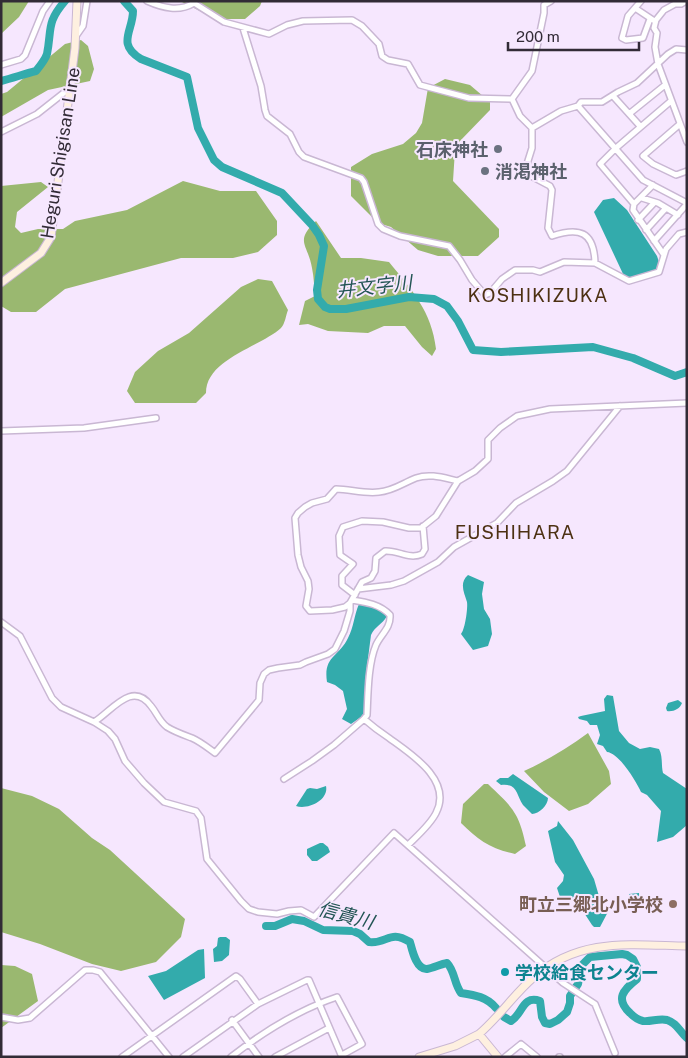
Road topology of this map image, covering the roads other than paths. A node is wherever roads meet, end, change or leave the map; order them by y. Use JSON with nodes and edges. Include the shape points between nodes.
{"nodes":[{"id":1,"x":50,"y":1,"type":"edge"},
{"id":2,"x":77,"y":1,"type":"edge"},
{"id":3,"x":87,"y":1,"type":"edge"},
{"id":4,"x":148,"y":1,"type":"edge"},
{"id":5,"x":551,"y":1,"type":"edge"},
{"id":6,"x":641,"y":1,"type":"edge"},
{"id":7,"x":686,"y":1,"type":"edge"},
{"id":8,"x":194,"y":2,"type":"edge"},
{"id":9,"x":635,"y":8,"type":"junction"},
{"id":10,"x":653,"y":20,"type":"junction"},
{"id":11,"x":243,"y":28,"type":"junction"},
{"id":12,"x":76,"y":37,"type":"junction"},
{"id":13,"x":687,"y":50,"type":"edge"},
{"id":14,"x":658,"y":64,"type":"junction"},
{"id":15,"x":1,"y":65,"type":"edge"},
{"id":16,"x":665,"y":85,"type":"junction"},
{"id":17,"x":70,"y":87,"type":"junction"},
{"id":18,"x":613,"y":96,"type":"junction"},
{"id":19,"x":512,"y":98,"type":"junction"},
{"id":20,"x":671,"y":101,"type":"junction"},
{"id":21,"x":578,"y":106,"type":"junction"},
{"id":22,"x":629,"y":114,"type":"junction"},
{"id":23,"x":680,"y":124,"type":"junction"},
{"id":24,"x":640,"y":126,"type":"junction"},
{"id":25,"x":532,"y":128,"type":"junction"},
{"id":26,"x":1,"y":132,"type":"edge"},
{"id":27,"x":687,"y":142,"type":"edge"},
{"id":28,"x":616,"y":148,"type":"junction"},
{"id":29,"x":687,"y":171,"type":"edge"},
{"id":30,"x":653,"y":185,"type":"junction"},
{"id":31,"x":642,"y":198,"type":"junction"},
{"id":32,"x":654,"y":203,"type":"junction"},
{"id":33,"x":687,"y":203,"type":"edge"},
{"id":34,"x":634,"y":204,"type":"junction"},
{"id":35,"x":666,"y":208,"type":"junction"},
{"id":36,"x":678,"y":215,"type":"junction"},
{"id":37,"x":638,"y":220,"type":"junction"},
{"id":38,"x":646,"y":230,"type":"junction"},
{"id":39,"x":687,"y":232,"type":"edge"},
{"id":40,"x":654,"y":241,"type":"junction"},
{"id":41,"x":664,"y":255,"type":"junction"},
{"id":42,"x":595,"y":263,"type":"junction"},
{"id":43,"x":1,"y":283,"type":"edge"},
{"id":44,"x":687,"y":403,"type":"edge"},
{"id":45,"x":620,"y":406,"type":"junction"},
{"id":46,"x":156,"y":418,"type":"dead end"},
{"id":47,"x":1,"y":431,"type":"edge"},
{"id":48,"x":458,"y":481,"type":"junction"},
{"id":49,"x":423,"y":526,"type":"junction"},
{"id":50,"x":358,"y":589,"type":"junction"},
{"id":51,"x":352,"y":600,"type":"junction"},
{"id":52,"x":1,"y":622,"type":"edge"},
{"id":53,"x":364,"y":719,"type":"junction"},
{"id":54,"x":94,"y":722,"type":"junction"},
{"id":55,"x":284,"y":778,"type":"dead end"},
{"id":56,"x":408,"y":846,"type":"junction"},
{"id":57,"x":687,"y":946,"type":"edge"},
{"id":58,"x":546,"y":967,"type":"junction"},
{"id":59,"x":320,"y":1003,"type":"junction"},
{"id":60,"x":258,"y":1004,"type":"junction"},
{"id":61,"x":1,"y":1017,"type":"edge"},
{"id":62,"x":232,"y":1020,"type":"junction"},
{"id":63,"x":329,"y":1028,"type":"junction"},
{"id":64,"x":478,"y":1034,"type":"junction"},
{"id":65,"x":153,"y":1037,"type":"junction"},
{"id":66,"x":249,"y":1043,"type":"junction"},
{"id":67,"x":615,"y":1053,"type":"dead end"},
{"id":68,"x":342,"y":1056,"type":"edge"},
{"id":69,"x":122,"y":1057,"type":"edge"},
{"id":70,"x":168,"y":1057,"type":"edge"},
{"id":71,"x":183,"y":1057,"type":"edge"},
{"id":72,"x":231,"y":1057,"type":"edge"},
{"id":73,"x":258,"y":1057,"type":"edge"},
{"id":74,"x":275,"y":1057,"type":"edge"},
{"id":75,"x":419,"y":1057,"type":"edge"},
{"id":76,"x":498,"y":1057,"type":"edge"},
{"id":77,"x":505,"y":1057,"type":"edge"},
{"id":78,"x":537,"y":1057,"type":"edge"}],
"edges":[{"from":1,"to":15,"type":"street","via":[[42,11],[25,56]]},
{"from":2,"to":12,"type":"street","name":"Heguri Shigisan Line"},
{"from":3,"to":12,"type":"street","via":[[83,26]]},
{"from":4,"to":8,"type":"street","via":[[163,8],[187,8]]},
{"from":5,"to":19,"type":"street","via":[[544,5],[532,71]]},
{"from":6,"to":9,"type":"street"},
{"from":7,"to":10,"type":"street","via":[[669,6]]},
{"from":8,"to":11,"type":"street","via":[[224,22]]},
{"from":9,"to":10,"type":"street"},
{"from":9,"to":10,"type":"street","via":[[619,37],[626,40],[643,38]]},
{"from":10,"to":14,"type":"street","via":[[657,33]]},
{"from":11,"to":19,"type":"street","via":[[270,34],[286,25],[303,21],[352,20],[379,44],[382,56],[408,64],[420,85],[469,98]]},
{"from":11,"to":42,"type":"street","via":[[268,116],[290,134],[298,152],[361,178],[378,224],[383,229],[400,236],[449,246],[485,295],[515,270],[540,272],[564,262]]},
{"from":12,"to":17,"type":"street","name":"Heguri Shigisan Line"},
{"from":13,"to":14,"type":"street","via":[[676,49]]},
{"from":14,"to":16,"type":"street"},
{"from":14,"to":18,"type":"street","via":[[637,83]]},
{"from":16,"to":20,"type":"street"},
{"from":16,"to":22,"type":"street"},
{"from":17,"to":26,"type":"street","via":[[37,114]]},
{"from":17,"to":43,"type":"street","name":"Heguri Shigisan Line","via":[[51,237],[41,253]]},
{"from":18,"to":21,"type":"street","via":[[602,102],[581,102]]},
{"from":18,"to":22,"type":"street"},
{"from":19,"to":25,"type":"street","via":[[520,116]]},
{"from":20,"to":23,"type":"street"},
{"from":20,"to":24,"type":"street"},
{"from":21,"to":25,"type":"street","via":[[561,111]]},
{"from":21,"to":28,"type":"street"},
{"from":22,"to":24,"type":"street"},
{"from":23,"to":27,"type":"street"},
{"from":23,"to":29,"type":"street","via":[[643,156],[676,175]]},
{"from":24,"to":28,"type":"street"},
{"from":25,"to":42,"type":"street","via":[[532,148],[527,164],[531,176],[552,190],[548,228],[552,236],[563,232],[582,233],[588,237]]},
{"from":28,"to":30,"type":"street","via":[[643,180]]},
{"from":28,"to":34,"type":"street","via":[[600,164]]},
{"from":30,"to":31,"type":"street"},
{"from":30,"to":33,"type":"street"},
{"from":31,"to":32,"type":"street"},
{"from":31,"to":34,"type":"street"},
{"from":32,"to":35,"type":"street"},
{"from":32,"to":37,"type":"street"},
{"from":33,"to":36,"type":"street"},
{"from":34,"to":37,"type":"street"},
{"from":35,"to":36,"type":"street"},
{"from":35,"to":38,"type":"street"},
{"from":36,"to":40,"type":"street"},
{"from":37,"to":38,"type":"street"},
{"from":38,"to":40,"type":"street"},
{"from":39,"to":41,"type":"street","via":[[679,234]]},
{"from":40,"to":41,"type":"street"},
{"from":41,"to":42,"type":"street","via":[[659,272],[629,281]]},
{"from":44,"to":45,"type":"street"},
{"from":45,"to":48,"type":"street","via":[[550,410],[517,416],[488,440],[488,459]]},
{"from":45,"to":50,"type":"street","via":[[567,471],[516,502],[497,522],[404,581]]},
{"from":46,"to":47,"type":"street","via":[[84,428]]},
{"from":48,"to":49,"type":"street","via":[[436,516]]},
{"from":48,"to":51,"type":"street","via":[[434,475],[416,478],[380,492],[336,490],[327,499],[312,502],[298,513],[295,522],[298,555],[309,589],[306,606],[310,611],[332,610],[345,607]]},
{"from":49,"to":50,"type":"street","via":[[425,549],[422,554],[407,556],[385,551],[376,558],[371,578],[362,582]]},
{"from":49,"to":51,"type":"street","via":[[414,529],[362,521],[343,528],[339,536],[340,555],[353,564],[342,576],[342,585]]},
{"from":50,"to":51,"type":"street"},
{"from":51,"to":53,"type":"street","via":[[372,604],[390,615],[390,622],[376,644],[373,656]]},
{"from":51,"to":54,"type":"street","via":[[344,631],[334,649],[300,666],[278,668],[264,674],[259,700],[215,753],[169,728],[150,703],[137,696],[128,696]]},
{"from":52,"to":54,"type":"street","via":[[20,636],[52,698],[66,710]]},
{"from":53,"to":55,"type":"street","via":[[320,756]]},
{"from":53,"to":56,"type":"street","via":[[415,756],[436,784],[439,806],[435,815]]},
{"from":54,"to":56,"type":"street","via":[[115,738],[125,761],[164,802],[196,810],[201,818],[207,859],[249,909],[277,914],[300,910],[314,917],[394,833]]},
{"from":56,"to":58,"type":"street"},
{"from":57,"to":58,"type":"street","via":[[606,945],[571,954]]},
{"from":58,"to":64,"type":"street"},
{"from":58,"to":67,"type":"street","via":[[563,983],[595,1004]]},
{"from":59,"to":60,"type":"street","via":[[309,980],[305,980]]},
{"from":59,"to":63,"type":"street"},
{"from":59,"to":66,"type":"street"},
{"from":59,"to":68,"type":"street","via":[[337,998],[362,1044]]},
{"from":60,"to":62,"type":"street"},
{"from":60,"to":65,"type":"street","via":[[236,976]]},
{"from":61,"to":65,"type":"street","via":[[30,1018],[86,970],[93,970],[100,972]]},
{"from":62,"to":66,"type":"street"},
{"from":62,"to":71,"type":"street"},
{"from":63,"to":68,"type":"street"},
{"from":63,"to":74,"type":"street"},
{"from":64,"to":75,"type":"street","via":[[455,1046]]},
{"from":64,"to":76,"type":"street"},
{"from":65,"to":69,"type":"street"},
{"from":65,"to":70,"type":"street"},
{"from":66,"to":72,"type":"street"},
{"from":66,"to":73,"type":"street"},
{"from":77,"to":78,"type":"street","via":[[521,1044]]}]}
